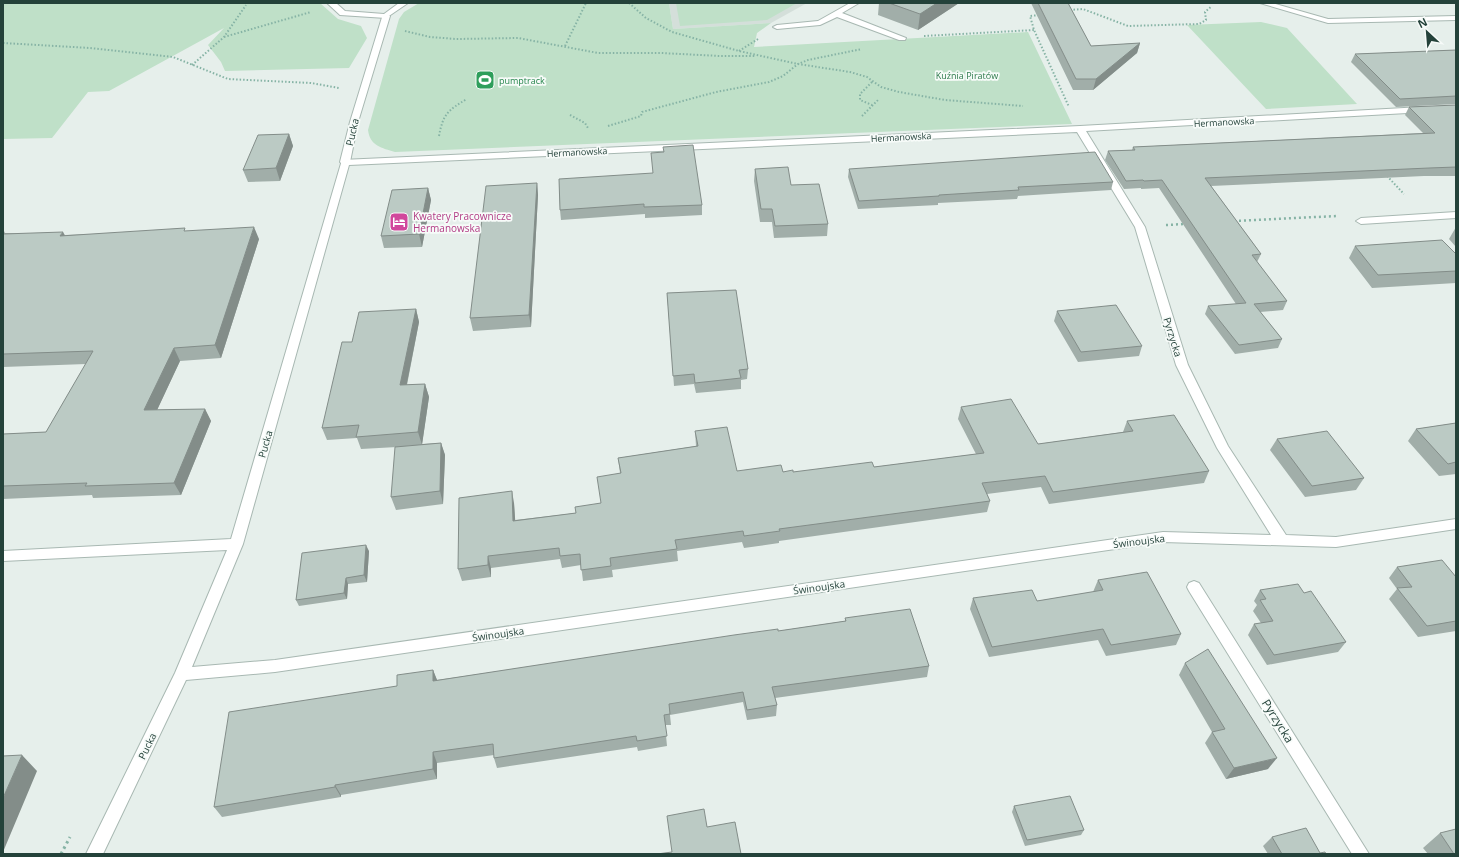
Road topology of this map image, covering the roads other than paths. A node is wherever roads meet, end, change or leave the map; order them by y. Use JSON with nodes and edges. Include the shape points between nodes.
{"nodes":[{"id":1,"x":404,"y":3,"type":"edge"},
{"id":2,"x":855,"y":3,"type":"edge"},
{"id":3,"x":1264,"y":3,"type":"edge"},
{"id":4,"x":333,"y":4,"type":"edge"},
{"id":5,"x":837,"y":14,"type":"junction"},
{"id":6,"x":386,"y":16,"type":"junction"},
{"id":7,"x":1456,"y":18,"type":"edge"},
{"id":8,"x":777,"y":27,"type":"dead end"},
{"id":9,"x":902,"y":38,"type":"road end"},
{"id":10,"x":1432,"y":110,"type":"edge"},
{"id":11,"x":1080,"y":129,"type":"junction"},
{"id":12,"x":345,"y":162,"type":"junction"},
{"id":13,"x":1456,"y":215,"type":"edge"},
{"id":14,"x":1361,"y":221,"type":"road end"},
{"id":15,"x":1456,"y":524,"type":"edge"},
{"id":16,"x":1281,"y":540,"type":"junction"},
{"id":17,"x":236,"y":544,"type":"junction"},
{"id":18,"x":3,"y":556,"type":"edge"},
{"id":19,"x":1194,"y":587,"type":"dead end"},
{"id":20,"x":182,"y":674,"type":"junction"},
{"id":21,"x":94,"y":854,"type":"edge"},
{"id":22,"x":1361,"y":854,"type":"edge"}],
"edges":[{"from":1,"to":6,"type":"street"},
{"from":2,"to":5,"type":"street"},
{"from":3,"to":7,"type":"street","via":[[1328,21]]},
{"from":4,"to":6,"type":"street","via":[[343,12]]},
{"from":5,"to":8,"type":"street","via":[[820,23]]},
{"from":5,"to":9,"type":"street"},
{"from":6,"to":12,"type":"street","name":"Pucka","via":[[363,88]]},
{"from":10,"to":11,"type":"street","name":"Hermanowska"},
{"from":11,"to":12,"type":"street","name":"Hermanowska"},
{"from":11,"to":16,"type":"street","name":"Pyrzycka","via":[[1140,227],[1182,365],[1223,448]]},
{"from":12,"to":17,"type":"street","name":"Pucka"},
{"from":13,"to":14,"type":"street"},
{"from":15,"to":16,"type":"street","name":"Świnoujska","via":[[1336,542]]},
{"from":16,"to":20,"type":"street","name":"Świnoujska","via":[[1162,536],[275,666]]},
{"from":17,"to":18,"type":"street"},
{"from":17,"to":20,"type":"street","name":"Pucka"},
{"from":19,"to":22,"type":"street","name":"Pyrzycka"},
{"from":20,"to":21,"type":"street","name":"Pucka"}]}
